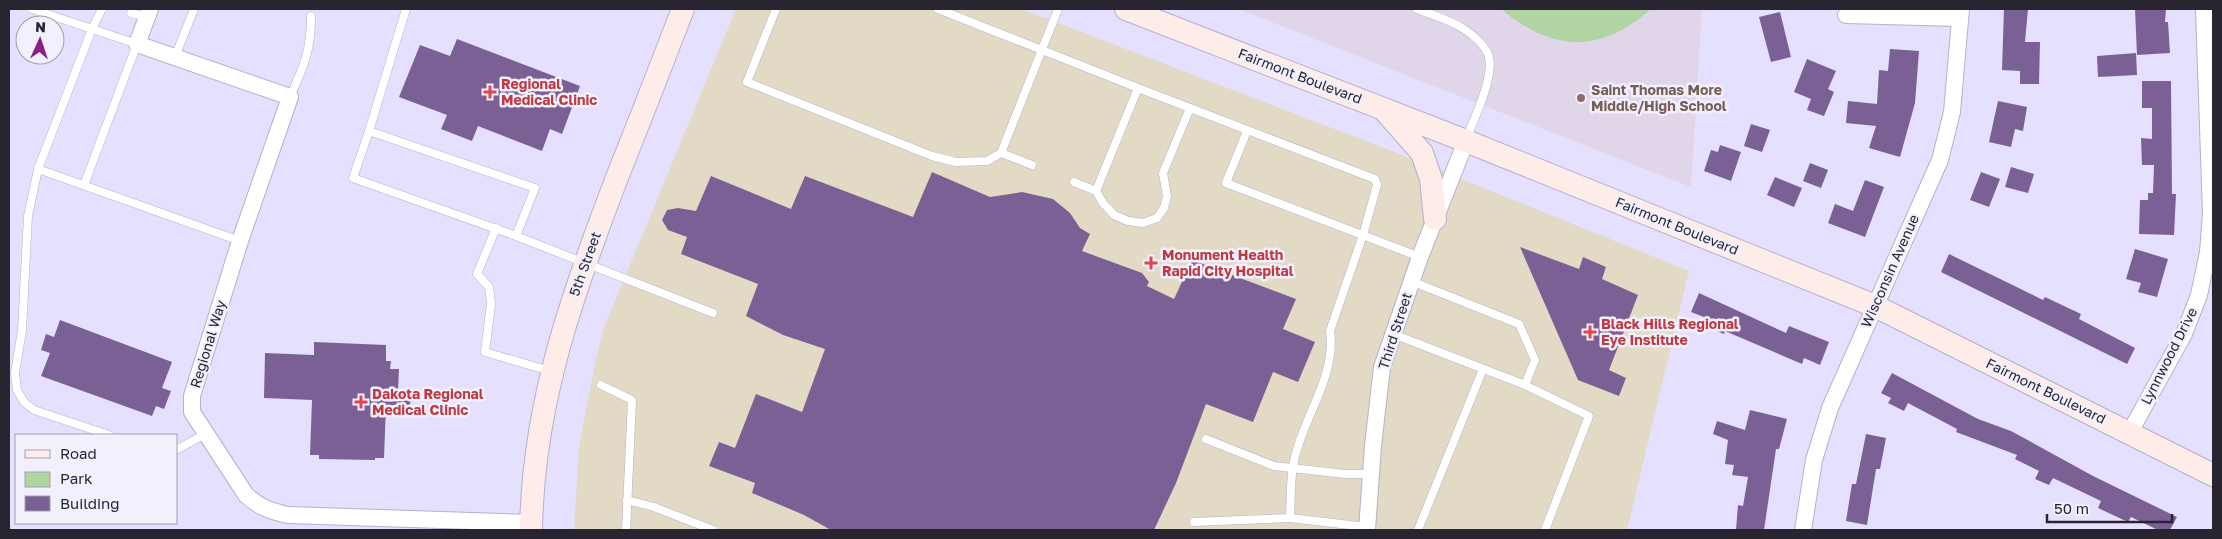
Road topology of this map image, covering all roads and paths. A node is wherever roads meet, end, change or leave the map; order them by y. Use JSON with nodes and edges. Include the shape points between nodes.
{"nodes":[{"id":1,"x":32,"y":9,"type":"edge"},
{"id":2,"x":102,"y":9,"type":"edge"},
{"id":3,"x":194,"y":9,"type":"edge"},
{"id":4,"x":406,"y":9,"type":"edge"},
{"id":5,"x":683,"y":9,"type":"edge"},
{"id":6,"x":776,"y":9,"type":"edge"},
{"id":7,"x":938,"y":9,"type":"edge"},
{"id":8,"x":1058,"y":9,"type":"edge"},
{"id":9,"x":1126,"y":9,"type":"edge"},
{"id":10,"x":1417,"y":9,"type":"edge"},
{"id":11,"x":2204,"y":9,"type":"edge"},
{"id":12,"x":143,"y":13,"type":"edge"},
{"id":13,"x":1960,"y":13,"type":"edge"},
{"id":14,"x":1846,"y":14,"type":"dead end"},
{"id":15,"x":311,"y":16,"type":"dead end"},
{"id":16,"x":92,"y":29,"type":"junction"},
{"id":17,"x":137,"y":44,"type":"junction"},
{"id":18,"x":1042,"y":51,"type":"junction"},
{"id":19,"x":175,"y":58,"type":"junction"},
{"id":20,"x":1138,"y":88,"type":"junction"},
{"id":21,"x":290,"y":97,"type":"junction"},
{"id":22,"x":1190,"y":108,"type":"junction"},
{"id":23,"x":1383,"y":108,"type":"junction"},
{"id":24,"x":369,"y":131,"type":"junction"},
{"id":25,"x":1247,"y":131,"type":"junction"},
{"id":26,"x":1466,"y":141,"type":"junction"},
{"id":27,"x":1001,"y":153,"type":"junction"},
{"id":28,"x":1032,"y":165,"type":"dead end"},
{"id":29,"x":38,"y":169,"type":"junction"},
{"id":30,"x":1074,"y":182,"type":"dead end"},
{"id":31,"x":84,"y":185,"type":"junction"},
{"id":32,"x":1096,"y":191,"type":"junction"},
{"id":33,"x":1435,"y":219,"type":"junction"},
{"id":34,"x":496,"y":228,"type":"junction"},
{"id":35,"x":516,"y":236,"type":"junction"},
{"id":36,"x":1363,"y":236,"type":"junction"},
{"id":37,"x":240,"y":241,"type":"junction"},
{"id":38,"x":1420,"y":257,"type":"junction"},
{"id":39,"x":585,"y":262,"type":"junction"},
{"id":40,"x":1411,"y":282,"type":"junction"},
{"id":41,"x":1875,"y":306,"type":"junction"},
{"id":42,"x":713,"y":313,"type":"dead end"},
{"id":43,"x":1393,"y":334,"type":"junction"},
{"id":44,"x":1483,"y":369,"type":"junction"},
{"id":45,"x":552,"y":371,"type":"junction"},
{"id":46,"x":601,"y":384,"type":"dead end"},
{"id":47,"x":1525,"y":385,"type":"junction"},
{"id":48,"x":2130,"y":432,"type":"junction"},
{"id":49,"x":106,"y":434,"type":"edge"},
{"id":50,"x":205,"y":434,"type":"junction"},
{"id":51,"x":1206,"y":438,"type":"dead end"},
{"id":52,"x":178,"y":449,"type":"edge"},
{"id":53,"x":1292,"y":468,"type":"junction"},
{"id":54,"x":1371,"y":474,"type":"junction"},
{"id":55,"x":2213,"y":475,"type":"edge"},
{"id":56,"x":627,"y":500,"type":"junction"},
{"id":57,"x":1290,"y":518,"type":"junction"},
{"id":58,"x":1194,"y":522,"type":"dead end"},
{"id":59,"x":397,"y":525,"type":"edge"},
{"id":60,"x":531,"y":527,"type":"edge"},
{"id":61,"x":1367,"y":529,"type":"edge"},
{"id":62,"x":626,"y":530,"type":"edge"},
{"id":63,"x":713,"y":530,"type":"edge"},
{"id":64,"x":1418,"y":530,"type":"edge"},
{"id":65,"x":1545,"y":530,"type":"edge"},
{"id":66,"x":1803,"y":530,"type":"edge"}],
"edges":[{"from":1,"to":16,"type":"lane"},
{"from":2,"to":16,"type":"lane"},
{"from":3,"to":19,"type":"lane"},
{"from":4,"to":24,"type":"lane"},
{"from":5,"to":39,"type":"street","name":"5th Street"},
{"from":6,"to":27,"type":"lane","via":[[747,82],[932,156],[956,162],[987,161]]},
{"from":7,"to":18,"type":"lane"},
{"from":8,"to":18,"type":"lane"},
{"from":9,"to":23,"type":"street","name":"Fairmont Boulevard"},
{"from":10,"to":26,"type":"lane","via":[[1463,28],[1480,41],[1489,55],[1486,86]]},
{"from":11,"to":48,"type":"street","name":"Lynnwood Drive","via":[[2210,214],[2208,252],[2200,295],[2184,334]]},
{"from":12,"to":17,"type":"street"},
{"from":13,"to":14,"type":"street"},
{"from":13,"to":41,"type":"street","name":"Wisconsin Avenue","via":[[1956,81],[1947,137],[1940,160]]},
{"from":15,"to":21,"type":"lane","via":[[311,41]]},
{"from":16,"to":17,"type":"lane"},
{"from":16,"to":29,"type":"lane"},
{"from":17,"to":19,"type":"street"},
{"from":17,"to":31,"type":"lane"},
{"from":18,"to":20,"type":"lane"},
{"from":18,"to":27,"type":"lane"},
{"from":19,"to":21,"type":"street"},
{"from":20,"to":22,"type":"lane"},
{"from":20,"to":32,"type":"lane"},
{"from":21,"to":37,"type":"street","name":"Regional Way"},
{"from":22,"to":25,"type":"lane"},
{"from":22,"to":32,"type":"lane","via":[[1164,173],[1167,196],[1157,218],[1143,223],[1114,215]]},
{"from":23,"to":26,"type":"street","name":"Fairmont Boulevard"},
{"from":23,"to":33,"type":"street","via":[[1422,153],[1431,179]]},
{"from":24,"to":34,"type":"lane","via":[[353,178]]},
{"from":24,"to":35,"type":"lane","via":[[535,188]]},
{"from":25,"to":36,"type":"lane","via":[[1374,179],[1377,185]]},
{"from":25,"to":36,"type":"lane","via":[[1226,183]]},
{"from":26,"to":33,"type":"street","name":"Third Street"},
{"from":26,"to":41,"type":"street","name":"Fairmont Boulevard"},
{"from":27,"to":28,"type":"lane"},
{"from":29,"to":31,"type":"lane"},
{"from":29,"to":49,"type":"lane","via":[[28,216],[22,330],[15,373],[17,390],[34,410]]},
{"from":30,"to":32,"type":"lane"},
{"from":31,"to":37,"type":"lane"},
{"from":33,"to":38,"type":"street","name":"Third Street"},
{"from":34,"to":35,"type":"lane"},
{"from":34,"to":45,"type":"lane","via":[[477,274],[489,287],[491,304],[485,352]]},
{"from":35,"to":39,"type":"lane"},
{"from":36,"to":38,"type":"lane"},
{"from":36,"to":53,"type":"lane","via":[[1330,331],[1330,362]]},
{"from":37,"to":50,"type":"street","name":"Regional Way","via":[[192,396],[192,412]]},
{"from":38,"to":40,"type":"street","name":"Third Street"},
{"from":39,"to":42,"type":"lane"},
{"from":39,"to":45,"type":"street","name":"5th Street"},
{"from":40,"to":43,"type":"street","name":"Third Street"},
{"from":40,"to":47,"type":"lane","via":[[1519,324],[1535,360]]},
{"from":41,"to":48,"type":"street","name":"Fairmont Boulevard"},
{"from":41,"to":66,"type":"street","name":"Wisconsin Avenue","via":[[1830,408],[1814,460]]},
{"from":43,"to":44,"type":"lane"},
{"from":43,"to":54,"type":"street","name":"Third Street","via":[[1382,367]]},
{"from":44,"to":47,"type":"lane"},
{"from":44,"to":64,"type":"lane"},
{"from":45,"to":60,"type":"street","name":"5th Street","via":[[537,449]]},
{"from":46,"to":56,"type":"lane","via":[[632,400]]},
{"from":47,"to":65,"type":"lane","via":[[1589,416]]},
{"from":48,"to":55,"type":"street","name":"Fairmont Boulevard"},
{"from":50,"to":52,"type":"lane"},
{"from":50,"to":59,"type":"street","name":"Regional Way","via":[[246,495],[258,506],[288,515]]},
{"from":51,"to":53,"type":"lane","via":[[1274,466]]},
{"from":53,"to":54,"type":"lane"},
{"from":53,"to":57,"type":"lane"},
{"from":54,"to":61,"type":"street","name":"Third Street"},
{"from":56,"to":62,"type":"lane"},
{"from":56,"to":63,"type":"lane"},
{"from":57,"to":58,"type":"lane"},
{"from":57,"to":61,"type":"lane"},
{"from":59,"to":60,"type":"street","name":"Regional Way"}]}
